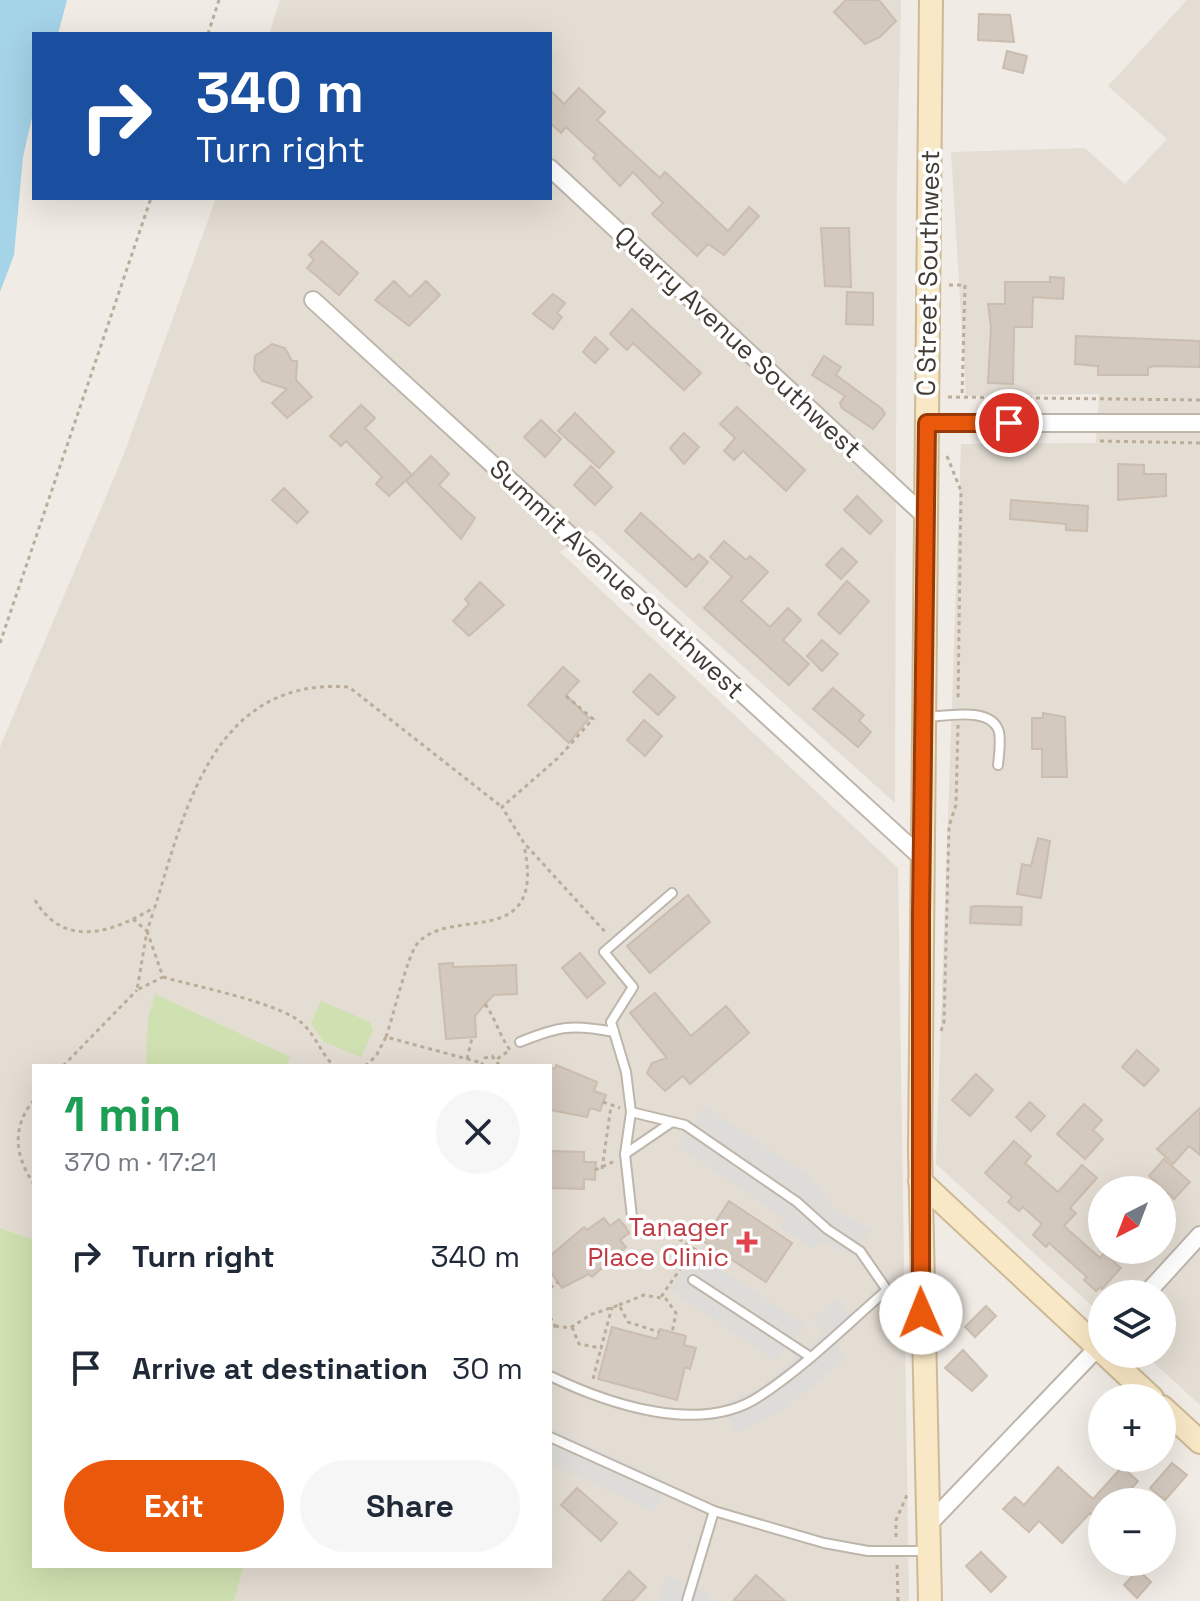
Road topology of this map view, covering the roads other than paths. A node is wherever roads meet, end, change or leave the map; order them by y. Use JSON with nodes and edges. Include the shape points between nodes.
{"nodes":[{"id":1,"x":931,"y":0,"type":"edge"},
{"id":2,"x":552,"y":170,"type":"edge"},
{"id":3,"x":313,"y":300,"type":"dead end"},
{"id":4,"x":927,"y":423,"type":"junction"},
{"id":5,"x":1200,"y":423,"type":"edge"},
{"id":6,"x":925,"y":516,"type":"junction"},
{"id":7,"x":923,"y":717,"type":"junction"},
{"id":8,"x":998,"y":765,"type":"dead end"},
{"id":9,"x":921,"y":857,"type":"junction"},
{"id":10,"x":672,"y":893,"type":"dead end"},
{"id":11,"x":614,"y":1032,"type":"junction"},
{"id":12,"x":520,"y":1042,"type":"dead end"},
{"id":13,"x":631,"y":1112,"type":"junction"},
{"id":14,"x":672,"y":1122,"type":"junction"},
{"id":15,"x":625,"y":1154,"type":"junction"},
{"id":16,"x":920,"y":1181,"type":"junction"},
{"id":17,"x":632,"y":1217,"type":"road end"},
{"id":18,"x":1200,"y":1235,"type":"edge"},
{"id":19,"x":693,"y":1280,"type":"dead end"},
{"id":20,"x":1159,"y":1280,"type":"edge"},
{"id":21,"x":887,"y":1290,"type":"junction"},
{"id":22,"x":921,"y":1313,"type":"junction"},
{"id":23,"x":1088,"y":1336,"type":"edge"},
{"id":24,"x":809,"y":1356,"type":"junction"},
{"id":25,"x":1088,"y":1363,"type":"edge"},
{"id":26,"x":1121,"y":1368,"type":"edge"},
{"id":27,"x":552,"y":1377,"type":"edge"},
{"id":28,"x":1138,"y":1384,"type":"edge"},
{"id":29,"x":1176,"y":1420,"type":"edge"},
{"id":30,"x":552,"y":1438,"type":"edge"},
{"id":31,"x":1200,"y":1442,"type":"edge"},
{"id":32,"x":714,"y":1511,"type":"junction"},
{"id":33,"x":928,"y":1525,"type":"junction"},
{"id":34,"x":929,"y":1551,"type":"junction"},
{"id":35,"x":687,"y":1601,"type":"edge"},
{"id":36,"x":930,"y":1601,"type":"edge"}],
"edges":[{"from":1,"to":4,"type":"main road","name":"C Street Southwest"},
{"from":2,"to":6,"type":"street","name":"Quarry Avenue Southwest"},
{"from":3,"to":9,"type":"street","name":"Summit Avenue Southwest"},
{"from":4,"to":5,"type":"street"},
{"from":4,"to":6,"type":"main road","name":"C Street Southwest"},
{"from":6,"to":7,"type":"main road","name":"C Street Southwest"},
{"from":7,"to":8,"type":"lane","via":[[983,717],[994,724],[999,732]]},
{"from":7,"to":9,"type":"main road","name":"C Street Southwest"},
{"from":9,"to":16,"type":"main road","name":"C Street Southwest"},
{"from":10,"to":11,"type":"lane","via":[[604,952],[633,987],[611,1022]]},
{"from":11,"to":12,"type":"lane","via":[[577,1024]]},
{"from":11,"to":13,"type":"lane"},
{"from":13,"to":14,"type":"lane"},
{"from":13,"to":15,"type":"lane"},
{"from":14,"to":15,"type":"lane"},
{"from":14,"to":21,"type":"lane","via":[[685,1125],[860,1251]]},
{"from":15,"to":17,"type":"lane"},
{"from":16,"to":22,"type":"main road","name":"C Street Southwest"},
{"from":16,"to":23,"type":"main road"},
{"from":18,"to":20,"type":"street"},
{"from":19,"to":24,"type":"lane"},
{"from":21,"to":22,"type":"lane","via":[[903,1308]]},
{"from":21,"to":24,"type":"lane"},
{"from":22,"to":33,"type":"main road","name":"C Street Southwest"},
{"from":24,"to":27,"type":"lane","via":[[759,1398],[726,1411],[685,1414],[629,1406]]},
{"from":25,"to":33,"type":"street"},
{"from":26,"to":28,"type":"main road"},
{"from":29,"to":31,"type":"main road"},
{"from":30,"to":32,"type":"lane"},
{"from":32,"to":34,"type":"lane","via":[[824,1543],[868,1551]]},
{"from":32,"to":35,"type":"lane"},
{"from":33,"to":34,"type":"main road","name":"C Street Southwest"},
{"from":34,"to":36,"type":"main road","name":"C Street Southwest"}]}
